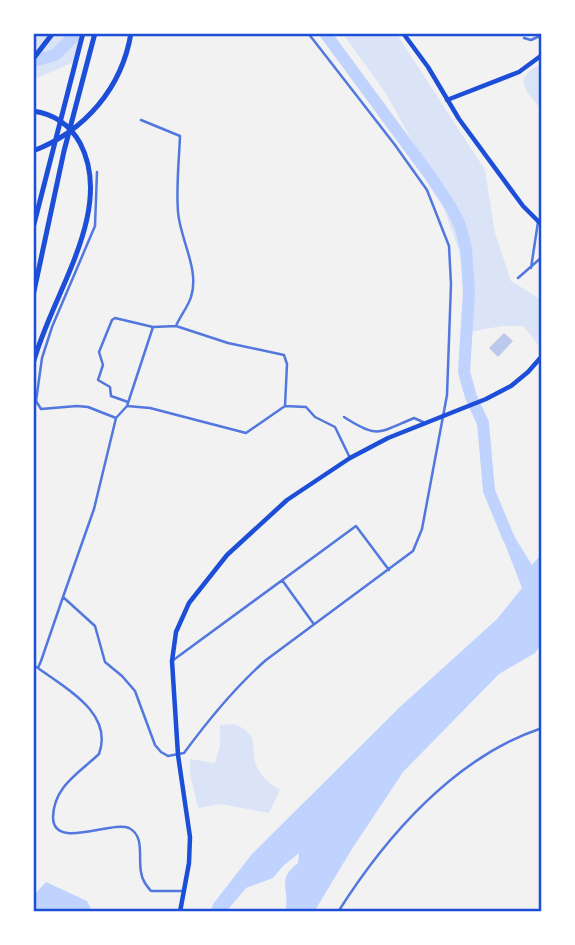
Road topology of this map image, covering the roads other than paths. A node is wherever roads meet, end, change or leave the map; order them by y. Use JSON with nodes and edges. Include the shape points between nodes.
{"nodes":[{"id":1,"x":53,"y":33,"type":"edge"},
{"id":2,"x":83,"y":33,"type":"edge"},
{"id":3,"x":95,"y":33,"type":"edge"},
{"id":4,"x":131,"y":33,"type":"edge"},
{"id":5,"x":309,"y":33,"type":"edge"},
{"id":6,"x":403,"y":33,"type":"edge"},
{"id":7,"x":542,"y":35,"type":"edge"},
{"id":8,"x":524,"y":38,"type":"dead end"},
{"id":9,"x":542,"y":55,"type":"edge"},
{"id":10,"x":33,"y":59,"type":"edge"},
{"id":11,"x":447,"y":100,"type":"junction"},
{"id":12,"x":33,"y":111,"type":"edge"},
{"id":13,"x":141,"y":120,"type":"dead end"},
{"id":14,"x":33,"y":150,"type":"edge"},
{"id":15,"x":97,"y":172,"type":"dead end"},
{"id":16,"x":540,"y":223,"type":"edge"},
{"id":17,"x":33,"y":229,"type":"edge"},
{"id":18,"x":542,"y":257,"type":"edge"},
{"id":19,"x":531,"y":268,"type":"junction"},
{"id":20,"x":518,"y":278,"type":"dead end"},
{"id":21,"x":33,"y":296,"type":"edge"},
{"id":22,"x":176,"y":326,"type":"junction"},
{"id":23,"x":153,"y":327,"type":"junction"},
{"id":24,"x":542,"y":356,"type":"edge"},
{"id":25,"x":33,"y":364,"type":"edge"},
{"id":26,"x":127,"y":404,"type":"junction"},
{"id":27,"x":285,"y":406,"type":"junction"},
{"id":28,"x":447,"y":413,"type":"junction"},
{"id":29,"x":116,"y":418,"type":"junction"},
{"id":30,"x":344,"y":418,"type":"dead end"},
{"id":31,"x":423,"y":422,"type":"junction"},
{"id":32,"x":350,"y":458,"type":"junction"},
{"id":33,"x":389,"y":570,"type":"junction"},
{"id":34,"x":282,"y":580,"type":"junction"},
{"id":35,"x":63,"y":597,"type":"junction"},
{"id":36,"x":313,"y":624,"type":"junction"},
{"id":37,"x":172,"y":662,"type":"junction"},
{"id":38,"x":33,"y":665,"type":"edge"},
{"id":39,"x":37,"y":668,"type":"junction"},
{"id":40,"x":542,"y":728,"type":"edge"},
{"id":41,"x":178,"y":755,"type":"junction"},
{"id":42,"x":184,"y":891,"type":"junction"},
{"id":43,"x":180,"y":912,"type":"edge"},
{"id":44,"x":338,"y":912,"type":"edge"}],
"edges":[{"from":1,"to":10,"type":"highway"},
{"from":2,"to":17,"type":"highway"},
{"from":3,"to":21,"type":"highway"},
{"from":4,"to":14,"type":"highway","via":[[120,72],[98,106],[72,131]]},
{"from":5,"to":28,"type":"street","via":[[427,190],[442,225],[452,284]]},
{"from":6,"to":11,"type":"main road"},
{"from":7,"to":8,"type":"street"},
{"from":9,"to":11,"type":"main road","via":[[519,72]]},
{"from":11,"to":16,"type":"main road"},
{"from":12,"to":25,"type":"highway","via":[[56,118],[75,135],[88,163],[90,186],[84,233]]},
{"from":13,"to":22,"type":"street","via":[[180,136],[177,207],[193,286]]},
{"from":15,"to":29,"type":"street","via":[[94,226],[52,327],[36,401],[41,409],[88,407]]},
{"from":16,"to":19,"type":"street"},
{"from":18,"to":19,"type":"street"},
{"from":19,"to":20,"type":"street"},
{"from":22,"to":23,"type":"street"},
{"from":22,"to":27,"type":"street","via":[[284,355]]},
{"from":23,"to":26,"type":"street"},
{"from":23,"to":26,"type":"street","via":[[115,318],[99,352],[103,365],[98,380],[110,387],[111,396]]},
{"from":24,"to":28,"type":"main road","via":[[511,386]]},
{"from":26,"to":27,"type":"street","via":[[246,433]]},
{"from":26,"to":29,"type":"street"},
{"from":27,"to":32,"type":"street","via":[[306,407],[335,427]]},
{"from":28,"to":31,"type":"main road"},
{"from":28,"to":33,"type":"street","via":[[422,529],[413,551]]},
{"from":29,"to":35,"type":"street","via":[[94,509]]},
{"from":30,"to":31,"type":"street","via":[[369,432],[382,432],[414,418]]},
{"from":31,"to":32,"type":"main road"},
{"from":32,"to":37,"type":"main road","via":[[287,500],[226,555],[182,616]]},
{"from":33,"to":34,"type":"street","via":[[356,526]]},
{"from":33,"to":36,"type":"street"},
{"from":34,"to":36,"type":"street"},
{"from":34,"to":37,"type":"street"},
{"from":35,"to":39,"type":"street"},
{"from":35,"to":41,"type":"street","via":[[94,626],[105,662],[135,691],[155,745],[168,756]]},
{"from":36,"to":41,"type":"street","via":[[244,679]]},
{"from":37,"to":41,"type":"main road"},
{"from":38,"to":39,"type":"street"},
{"from":39,"to":42,"type":"street","via":[[90,708],[102,736],[99,754],[60,790],[53,822],[59,830],[73,834],[121,826],[130,829],[141,848],[141,873],[151,891]]},
{"from":40,"to":44,"type":"street","via":[[486,754],[414,814],[367,867]]},
{"from":41,"to":42,"type":"main road","via":[[190,837]]},
{"from":42,"to":43,"type":"main road"}]}
